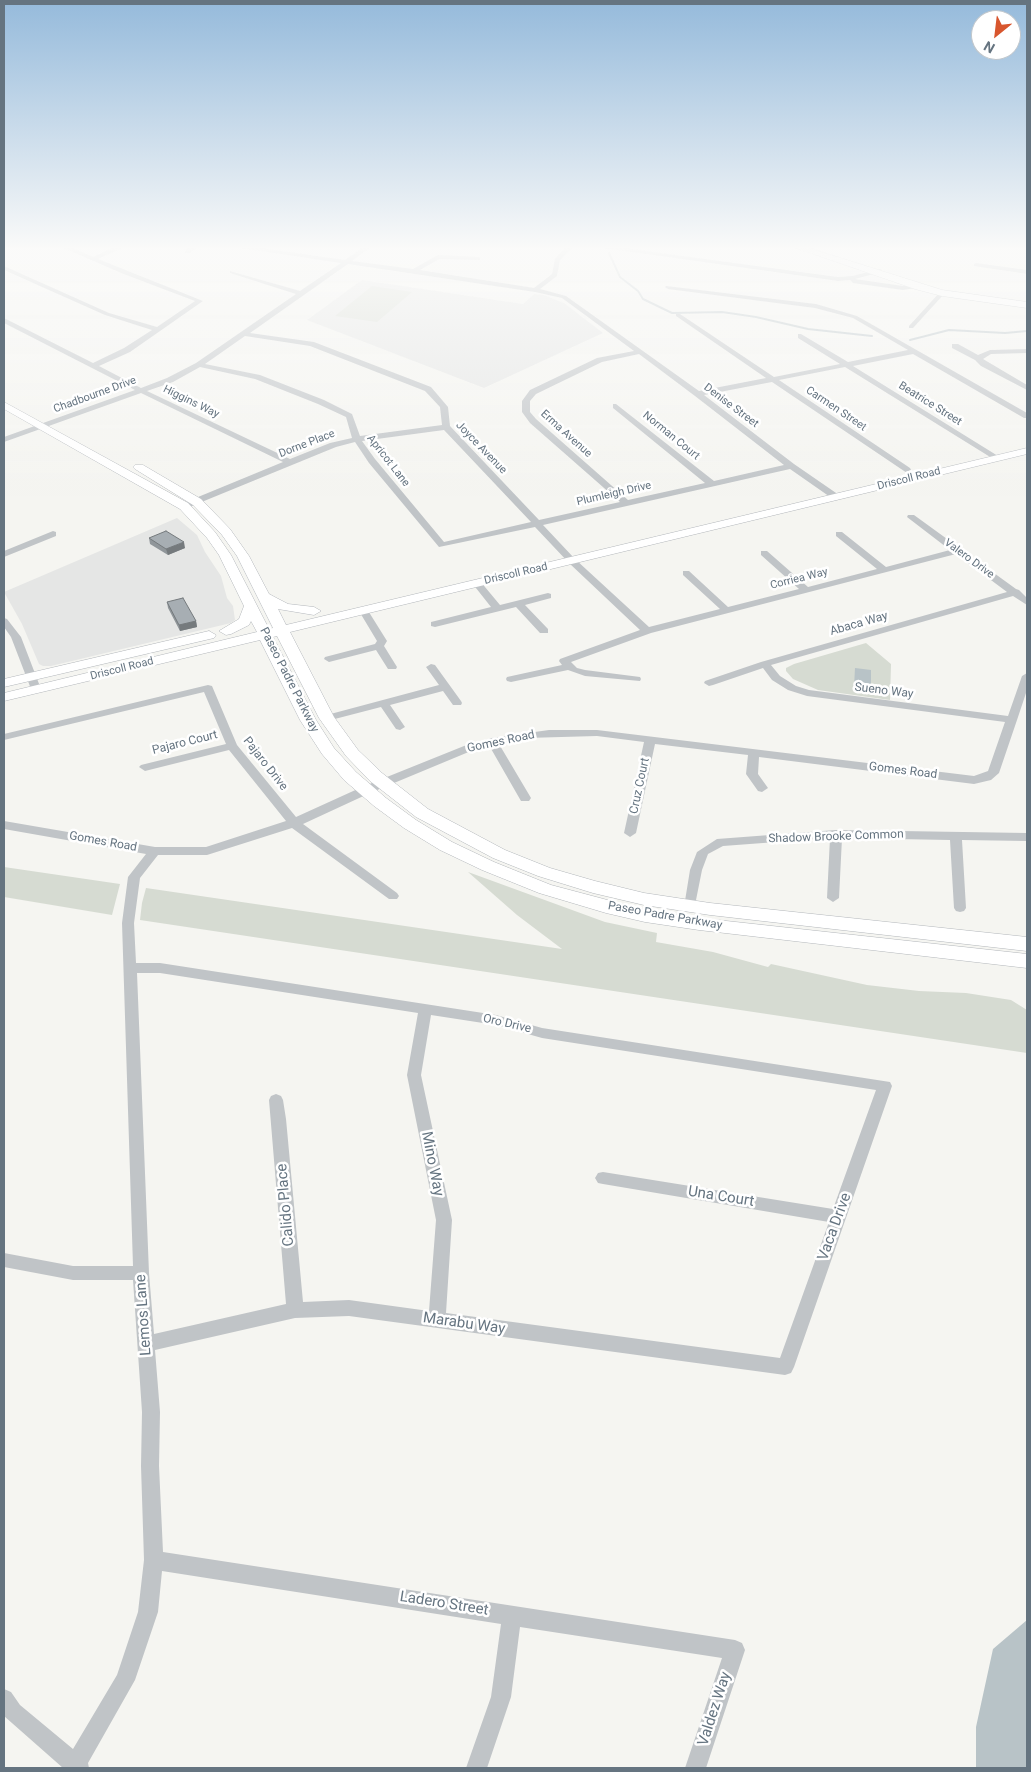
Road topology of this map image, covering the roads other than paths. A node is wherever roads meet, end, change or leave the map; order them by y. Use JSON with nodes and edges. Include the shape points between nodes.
{"nodes":[{"id":1,"x":25,"y":331,"type":"edge"},
{"id":2,"x":155,"y":331,"type":"edge"},
{"id":3,"x":249,"y":331,"type":"edge"},
{"id":4,"x":611,"y":331,"type":"edge"},
{"id":5,"x":701,"y":331,"type":"edge"},
{"id":6,"x":882,"y":331,"type":"edge"},
{"id":7,"x":244,"y":334,"type":"junction"},
{"id":8,"x":801,"y":336,"type":"dead end"},
{"id":9,"x":954,"y":346,"type":"dead end"},
{"id":10,"x":916,"y":351,"type":"junction"},
{"id":11,"x":1027,"y":351,"type":"edge"},
{"id":12,"x":640,"y":352,"type":"junction"},
{"id":13,"x":978,"y":358,"type":"junction"},
{"id":14,"x":846,"y":364,"type":"junction"},
{"id":15,"x":94,"y":365,"type":"junction"},
{"id":16,"x":199,"y":365,"type":"junction"},
{"id":17,"x":773,"y":379,"type":"junction"},
{"id":18,"x":1027,"y":388,"type":"edge"},
{"id":19,"x":142,"y":391,"type":"junction"},
{"id":20,"x":4,"y":393,"type":"edge"},
{"id":21,"x":698,"y":394,"type":"junction"},
{"id":22,"x":4,"y":405,"type":"edge"},
{"id":23,"x":616,"y":406,"type":"dead end"},
{"id":24,"x":1027,"y":416,"type":"edge"},
{"id":25,"x":56,"y":421,"type":"junction"},
{"id":26,"x":42,"y":426,"type":"junction"},
{"id":27,"x":446,"y":427,"type":"junction"},
{"id":28,"x":72,"y":430,"type":"dead end"},
{"id":29,"x":357,"y":439,"type":"junction"},
{"id":30,"x":4,"y":440,"type":"edge"},
{"id":31,"x":95,"y":442,"type":"dead end"},
{"id":32,"x":1027,"y":449,"type":"edge"},
{"id":33,"x":990,"y":455,"type":"junction"},
{"id":34,"x":289,"y":462,"type":"junction"},
{"id":35,"x":791,"y":466,"type":"junction"},
{"id":36,"x":907,"y":470,"type":"junction"},
{"id":37,"x":712,"y":484,"type":"junction"},
{"id":38,"x":825,"y":489,"type":"junction"},
{"id":39,"x":836,"y":497,"type":"junction"},
{"id":40,"x":197,"y":502,"type":"junction"},
{"id":41,"x":626,"y":503,"type":"junction"},
{"id":42,"x":184,"y":506,"type":"junction"},
{"id":43,"x":911,"y":517,"type":"dead end"},
{"id":44,"x":537,"y":523,"type":"junction"},
{"id":45,"x":53,"y":534,"type":"dead end"},
{"id":46,"x":838,"y":534,"type":"dead end"},
{"id":47,"x":442,"y":545,"type":"joint"},
{"id":48,"x":958,"y":551,"type":"junction"},
{"id":49,"x":764,"y":553,"type":"dead end"},
{"id":50,"x":4,"y":554,"type":"edge"},
{"id":51,"x":568,"y":556,"type":"junction"},
{"id":52,"x":884,"y":570,"type":"junction"},
{"id":53,"x":686,"y":573,"type":"dead end"},
{"id":54,"x":477,"y":583,"type":"junction"},
{"id":55,"x":806,"y":590,"type":"junction"},
{"id":56,"x":1016,"y":592,"type":"junction"},
{"id":57,"x":548,"y":596,"type":"dead end"},
{"id":58,"x":264,"y":597,"type":"junction"},
{"id":59,"x":1027,"y":602,"type":"edge"},
{"id":60,"x":251,"y":604,"type":"junction"},
{"id":61,"x":518,"y":604,"type":"junction"},
{"id":62,"x":498,"y":609,"type":"junction"},
{"id":63,"x":364,"y":611,"type":"junction"},
{"id":64,"x":727,"y":611,"type":"junction"},
{"id":65,"x":314,"y":617,"type":"junction"},
{"id":66,"x":4,"y":621,"type":"edge"},
{"id":67,"x":436,"y":624,"type":"dead end"},
{"id":68,"x":279,"y":625,"type":"junction"},
{"id":69,"x":263,"y":629,"type":"junction"},
{"id":70,"x":544,"y":631,"type":"dead end"},
{"id":71,"x":647,"y":631,"type":"junction"},
{"id":72,"x":229,"y":637,"type":"junction"},
{"id":73,"x":16,"y":638,"type":"junction"},
{"id":74,"x":4,"y":640,"type":"edge"},
{"id":75,"x":379,"y":646,"type":"junction"},
{"id":76,"x":291,"y":649,"type":"junction"},
{"id":77,"x":277,"y":658,"type":"junction"},
{"id":78,"x":329,"y":659,"type":"dead end"},
{"id":79,"x":764,"y":664,"type":"junction"},
{"id":80,"x":392,"y":666,"type":"dead end"},
{"id":81,"x":570,"y":666,"type":"junction"},
{"id":82,"x":432,"y":667,"type":"dead end"},
{"id":83,"x":1027,"y":676,"type":"edge"},
{"id":84,"x":510,"y":679,"type":"dead end"},
{"id":85,"x":636,"y":679,"type":"dead end"},
{"id":86,"x":4,"y":682,"type":"edge"},
{"id":87,"x":34,"y":682,"type":"junction"},
{"id":88,"x":709,"y":683,"type":"dead end"},
{"id":89,"x":445,"y":687,"type":"junction"},
{"id":90,"x":4,"y":697,"type":"edge"},
{"id":91,"x":383,"y":703,"type":"junction"},
{"id":92,"x":457,"y":703,"type":"dead end"},
{"id":93,"x":327,"y":718,"type":"junction"},
{"id":94,"x":1012,"y":720,"type":"junction"},
{"id":95,"x":400,"y":727,"type":"dead end"},
{"id":96,"x":4,"y":737,"type":"edge"},
{"id":97,"x":650,"y":739,"type":"junction"},
{"id":98,"x":492,"y":741,"type":"junction"},
{"id":99,"x":232,"y":746,"type":"junction"},
{"id":100,"x":754,"y":752,"type":"junction"},
{"id":101,"x":145,"y":767,"type":"dead end"},
{"id":102,"x":383,"y":783,"type":"junction"},
{"id":103,"x":762,"y":788,"type":"dead end"},
{"id":104,"x":366,"y":790,"type":"junction"},
{"id":105,"x":525,"y":798,"type":"dead end"},
{"id":106,"x":294,"y":823,"type":"junction"},
{"id":107,"x":4,"y":825,"type":"edge"},
{"id":108,"x":630,"y":833,"type":"dead end"},
{"id":109,"x":836,"y":834,"type":"junction"},
{"id":110,"x":956,"y":835,"type":"junction"},
{"id":111,"x":1027,"y":837,"type":"edge"},
{"id":112,"x":155,"y":851,"type":"junction"},
{"id":113,"x":393,"y":896,"type":"dead end"},
{"id":114,"x":833,"y":898,"type":"dead end"},
{"id":115,"x":581,"y":900,"type":"junction"},
{"id":116,"x":690,"y":907,"type":"junction"},
{"id":117,"x":960,"y":908,"type":"dead end"},
{"id":118,"x":1027,"y":944,"type":"edge"},
{"id":119,"x":1027,"y":961,"type":"edge"},
{"id":120,"x":129,"y":968,"type":"junction"},
{"id":121,"x":425,"y":1010,"type":"junction"},
{"id":122,"x":885,"y":1086,"type":"joint"},
{"id":123,"x":276,"y":1100,"type":"dead end"},
{"id":124,"x":603,"y":1178,"type":"dead end"},
{"id":125,"x":839,"y":1217,"type":"junction"},
{"id":126,"x":4,"y":1260,"type":"edge"},
{"id":127,"x":141,"y":1273,"type":"junction"},
{"id":128,"x":295,"y":1310,"type":"junction"},
{"id":129,"x":437,"y":1320,"type":"junction"},
{"id":130,"x":146,"y":1344,"type":"junction"},
{"id":131,"x":785,"y":1367,"type":"joint"},
{"id":132,"x":154,"y":1560,"type":"junction"},
{"id":133,"x":512,"y":1615,"type":"junction"},
{"id":134,"x":735,"y":1650,"type":"joint"},
{"id":135,"x":4,"y":1699,"type":"edge"},
{"id":136,"x":76,"y":1767,"type":"edge"},
{"id":137,"x":476,"y":1768,"type":"edge"},
{"id":138,"x":696,"y":1768,"type":"edge"}],
"edges":[{"from":1,"to":15,"type":"street","name":"Higgins Way"},
{"from":2,"to":15,"type":"street","via":[[127,350]]},
{"from":3,"to":7,"type":"street","name":"Chadbourne Drive"},
{"from":4,"to":12,"type":"street","name":"Denise Street"},
{"from":5,"to":17,"type":"street","name":"Carmen Street"},
{"from":6,"to":10,"type":"street"},
{"from":7,"to":16,"type":"street","name":"Chadbourne Drive"},
{"from":7,"to":27,"type":"street","name":"Joyce Avenue","via":[[310,344],[428,389],[444,406]]},
{"from":8,"to":14,"type":"street","name":"Beatrice Street"},
{"from":9,"to":13,"type":"street"},
{"from":10,"to":14,"type":"street"},
{"from":10,"to":24,"type":"street"},
{"from":11,"to":13,"type":"street","via":[[990,352]]},
{"from":12,"to":21,"type":"street","name":"Denise Street"},
{"from":12,"to":41,"type":"street","name":"Erma Avenue","via":[[600,360],[532,392],[526,401],[526,412],[533,421]]},
{"from":13,"to":18,"type":"street"},
{"from":14,"to":17,"type":"street"},
{"from":14,"to":33,"type":"street","name":"Beatrice Street"},
{"from":15,"to":19,"type":"street","name":"Higgins Way"},
{"from":16,"to":19,"type":"street","name":"Chadbourne Drive"},
{"from":16,"to":29,"type":"street","name":"Apricot Lane","via":[[257,377],[321,402],[349,416]]},
{"from":17,"to":21,"type":"street"},
{"from":17,"to":36,"type":"street","name":"Carmen Street"},
{"from":19,"to":25,"type":"street","name":"Chadbourne Drive"},
{"from":19,"to":34,"type":"street","name":"Higgins Way"},
{"from":20,"to":25,"type":"main road"},
{"from":21,"to":35,"type":"street","name":"Denise Street"},
{"from":22,"to":26,"type":"main road","name":"Paseo Padre Parkway"},
{"from":23,"to":37,"type":"street","name":"Norman Court"},
{"from":25,"to":26,"type":"street","name":"Chadbourne Drive"},
{"from":25,"to":28,"type":"main road"},
{"from":26,"to":30,"type":"street","name":"Chadbourne Drive"},
{"from":26,"to":42,"type":"main road","name":"Paseo Padre Parkway"},
{"from":27,"to":29,"type":"street","name":"Dorne Place"},
{"from":27,"to":44,"type":"street","name":"Joyce Avenue"},
{"from":29,"to":34,"type":"street","name":"Dorne Place"},
{"from":29,"to":47,"type":"street","name":"Apricot Lane"},
{"from":31,"to":40,"type":"main road","name":"Paseo Padre Parkway"},
{"from":32,"to":33,"type":"main road","name":"Driscoll Road"},
{"from":33,"to":36,"type":"main road","name":"Driscoll Road"},
{"from":33,"to":39,"type":"main road","name":"Driscoll Road"},
{"from":34,"to":40,"type":"street","name":"Dorne Place"},
{"from":35,"to":37,"type":"street","name":"Plumleigh Drive"},
{"from":35,"to":38,"type":"street","name":"Denise Street"},
{"from":36,"to":38,"type":"main road","name":"Driscoll Road"},
{"from":37,"to":41,"type":"street","name":"Plumleigh Drive"},
{"from":38,"to":39,"type":"street","name":"Denise Street"},
{"from":38,"to":51,"type":"main road","name":"Driscoll Road"},
{"from":39,"to":51,"type":"main road","name":"Driscoll Road"},
{"from":40,"to":42,"type":"street","name":"Dorne Place"},
{"from":40,"to":58,"type":"main road","name":"Paseo Padre Parkway","via":[[226,532],[243,556]]},
{"from":41,"to":44,"type":"street","name":"Plumleigh Drive"},
{"from":42,"to":60,"type":"main road","name":"Paseo Padre Parkway","via":[[222,549]]},
{"from":43,"to":48,"type":"street","name":"Valero Drive"},
{"from":44,"to":47,"type":"street","name":"Plumleigh Drive"},
{"from":44,"to":51,"type":"street","name":"Joyce Avenue"},
{"from":45,"to":50,"type":"street"},
{"from":46,"to":52,"type":"street"},
{"from":48,"to":52,"type":"street","name":"Corriea Way"},
{"from":48,"to":56,"type":"street","name":"Valero Drive"},
{"from":49,"to":55,"type":"street"},
{"from":51,"to":54,"type":"main road","name":"Driscoll Road"},
{"from":51,"to":65,"type":"main road","name":"Driscoll Road"},
{"from":51,"to":71,"type":"street","name":"Joyce Avenue"},
{"from":52,"to":55,"type":"street","name":"Corriea Way"},
{"from":53,"to":64,"type":"street"},
{"from":54,"to":62,"type":"street"},
{"from":54,"to":63,"type":"main road","name":"Driscoll Road"},
{"from":55,"to":64,"type":"street","name":"Corriea Way"},
{"from":56,"to":59,"type":"street","name":"Valero Drive"},
{"from":56,"to":79,"type":"street","name":"Abaca Way"},
{"from":57,"to":61,"type":"street"},
{"from":58,"to":65,"type":"main road"},
{"from":58,"to":68,"type":"main road","name":"Paseo Padre Parkway"},
{"from":60,"to":69,"type":"main road","name":"Paseo Padre Parkway"},
{"from":60,"to":72,"type":"main road","via":[[244,622]]},
{"from":61,"to":62,"type":"street"},
{"from":61,"to":70,"type":"street"},
{"from":62,"to":67,"type":"street"},
{"from":63,"to":65,"type":"main road","name":"Driscoll Road"},
{"from":63,"to":75,"type":"street","via":[[382,641]]},
{"from":64,"to":71,"type":"street","name":"Corriea Way"},
{"from":65,"to":68,"type":"main road","name":"Driscoll Road"},
{"from":65,"to":76,"type":"main road"},
{"from":66,"to":73,"type":"street"},
{"from":68,"to":69,"type":"main road","name":"Driscoll Road"},
{"from":68,"to":76,"type":"main road","name":"Paseo Padre Parkway"},
{"from":69,"to":72,"type":"main road","name":"Driscoll Road"},
{"from":69,"to":77,"type":"main road","name":"Paseo Padre Parkway"},
{"from":71,"to":81,"type":"street","name":"Corriea Way","via":[[564,661]]},
{"from":72,"to":77,"type":"main road","via":[[258,646]]},
{"from":72,"to":87,"type":"main road","name":"Driscoll Road"},
{"from":73,"to":74,"type":"street"},
{"from":73,"to":87,"type":"street"},
{"from":75,"to":78,"type":"street"},
{"from":75,"to":80,"type":"street"},
{"from":76,"to":93,"type":"main road","name":"Paseo Padre Parkway"},
{"from":77,"to":104,"type":"main road","name":"Paseo Padre Parkway","via":[[319,739]]},
{"from":79,"to":88,"type":"street","name":"Abaca Way"},
{"from":79,"to":94,"type":"street","name":"Sueno Way","via":[[776,678],[807,693]]},
{"from":81,"to":84,"type":"street"},
{"from":81,"to":85,"type":"street","via":[[584,673]]},
{"from":82,"to":89,"type":"street"},
{"from":83,"to":94,"type":"street"},
{"from":86,"to":87,"type":"main road","name":"Driscoll Road"},
{"from":87,"to":90,"type":"main road","name":"Driscoll Road"},
{"from":89,"to":91,"type":"street"},
{"from":89,"to":92,"type":"street"},
{"from":91,"to":93,"type":"street"},
{"from":91,"to":95,"type":"street"},
{"from":93,"to":102,"type":"main road","name":"Paseo Padre Parkway","via":[[352,753]]},
{"from":94,"to":100,"type":"street","name":"Gomes Road","via":[[996,766],[988,778],[974,780]]},
{"from":96,"to":99,"type":"street","name":"Pajaro Drive","via":[[208,688]]},
{"from":97,"to":98,"type":"street","name":"Gomes Road","via":[[570,732]]},
{"from":97,"to":100,"type":"street","name":"Gomes Road"},
{"from":97,"to":108,"type":"street","name":"Cruz Court"},
{"from":98,"to":102,"type":"street","name":"Gomes Road"},
{"from":98,"to":105,"type":"street"},
{"from":99,"to":101,"type":"street","name":"Pajaro Court"},
{"from":99,"to":106,"type":"street","name":"Pajaro Drive"},
{"from":100,"to":103,"type":"street","via":[[752,774]]},
{"from":102,"to":104,"type":"street","name":"Gomes Road"},
{"from":102,"to":116,"type":"main road","name":"Paseo Padre Parkway","via":[[444,826],[521,863],[599,888]]},
{"from":104,"to":106,"type":"street","name":"Gomes Road"},
{"from":104,"to":115,"type":"main road","name":"Paseo Padre Parkway","via":[[410,824],[467,856],[521,880]]},
{"from":106,"to":112,"type":"street","name":"Gomes Road","via":[[207,851]]},
{"from":106,"to":113,"type":"street","name":"Pajaro Drive"},
{"from":107,"to":112,"type":"street","name":"Gomes Road"},
{"from":109,"to":110,"type":"street","name":"Shadow Brooke Common"},
{"from":109,"to":114,"type":"street"},
{"from":109,"to":116,"type":"street","name":"Shadow Brooke Common","via":[[721,842],[703,852],[696,870]]},
{"from":110,"to":111,"type":"street","name":"Shadow Brooke Common"},
{"from":110,"to":117,"type":"street"},
{"from":112,"to":120,"type":"street","name":"Lemos Lane","via":[[134,877],[128,923]]},
{"from":115,"to":116,"type":"main road","via":[[665,911]]},
{"from":115,"to":119,"type":"main road","name":"Paseo Padre Parkway","via":[[686,922]]},
{"from":116,"to":118,"type":"main road","name":"Paseo Padre Parkway"},
{"from":120,"to":121,"type":"street","name":"Oro Drive","via":[[160,968]]},
{"from":120,"to":127,"type":"street","name":"Lemos Lane"},
{"from":121,"to":122,"type":"street","name":"Oro Drive","via":[[496,1020],[542,1032]]},
{"from":121,"to":129,"type":"street","name":"Mino Way","via":[[414,1075],[444,1220]]},
{"from":122,"to":125,"type":"street","name":"Vaca Drive"},
{"from":123,"to":128,"type":"street","name":"Calido Place"},
{"from":124,"to":125,"type":"street","name":"Una Court"},
{"from":125,"to":131,"type":"street","name":"Vaca Drive"},
{"from":126,"to":127,"type":"street","via":[[73,1273]]},
{"from":127,"to":130,"type":"street","name":"Lemos Lane"},
{"from":128,"to":129,"type":"street","name":"Marabu Way","via":[[349,1308]]},
{"from":128,"to":130,"type":"street","name":"Marabu Way"},
{"from":129,"to":131,"type":"street","name":"Marabu Way"},
{"from":130,"to":132,"type":"street","name":"Lemos Lane"},
{"from":132,"to":133,"type":"street","name":"Ladero Street"},
{"from":132,"to":136,"type":"street","name":"Lemos Lane","via":[[148,1612],[125,1680]]},
{"from":133,"to":134,"type":"street","name":"Ladero Street"},
{"from":133,"to":137,"type":"street","via":[[501,1697]]},
{"from":134,"to":138,"type":"street","name":"Valdez Way"},
{"from":135,"to":136,"type":"street","via":[[13,1712]]}]}
